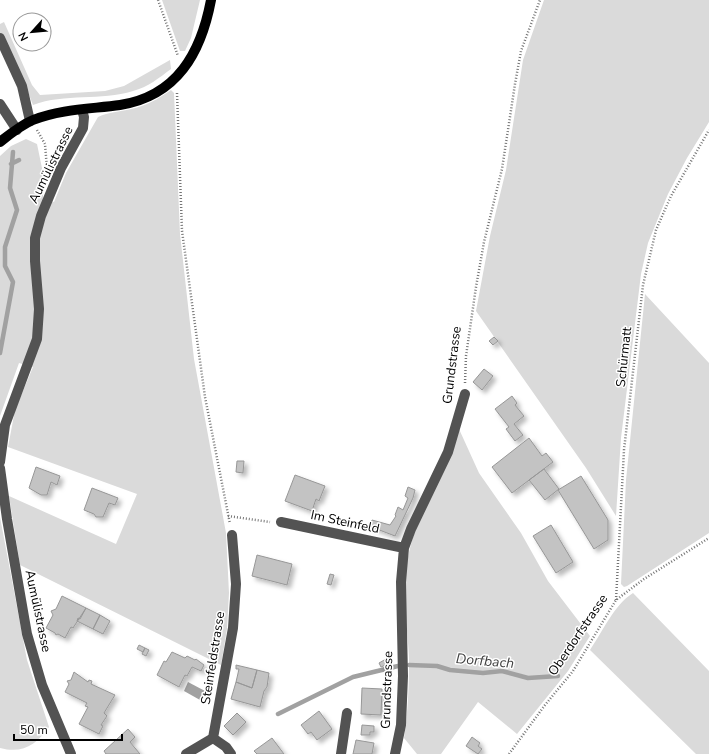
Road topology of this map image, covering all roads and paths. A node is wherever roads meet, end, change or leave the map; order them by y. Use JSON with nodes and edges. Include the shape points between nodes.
{"nodes":[{"id":1,"x":158,"y":0,"type":"edge"},
{"id":2,"x":211,"y":0,"type":"edge"},
{"id":3,"x":540,"y":0,"type":"edge"},
{"id":4,"x":0,"y":38,"type":"edge"},
{"id":5,"x":185,"y":67,"type":"junction"},
{"id":6,"x":171,"y":82,"type":"junction"},
{"id":7,"x":0,"y":104,"type":"edge"},
{"id":8,"x":82,"y":110,"type":"junction"},
{"id":9,"x":33,"y":125,"type":"junction"},
{"id":10,"x":17,"y":130,"type":"junction"},
{"id":11,"x":709,"y":130,"type":"edge"},
{"id":12,"x":0,"y":142,"type":"edge"},
{"id":13,"x":52,"y":189,"type":"junction"},
{"id":14,"x":465,"y":394,"type":"joint"},
{"id":15,"x":0,"y":462,"type":"edge"},
{"id":16,"x":0,"y":468,"type":"edge"},
{"id":17,"x":228,"y":516,"type":"junction"},
{"id":18,"x":281,"y":522,"type":"joint"},
{"id":19,"x":232,"y":535,"type":"joint"},
{"id":20,"x":709,"y":538,"type":"edge"},
{"id":21,"x":404,"y":548,"type":"junction"},
{"id":22,"x":616,"y":600,"type":"junction"},
{"id":23,"x":347,"y":714,"type":"dead end"},
{"id":24,"x":212,"y":738,"type":"junction"},
{"id":25,"x":71,"y":754,"type":"edge"},
{"id":26,"x":186,"y":754,"type":"edge"},
{"id":27,"x":231,"y":754,"type":"edge"},
{"id":28,"x":341,"y":754,"type":"edge"},
{"id":29,"x":396,"y":754,"type":"edge"},
{"id":30,"x":509,"y":754,"type":"edge"}],
"edges":[{"from":1,"to":5,"type":"path","via":[[175,50]]},
{"from":2,"to":5,"type":"main road","via":[[202,34]]},
{"from":3,"to":14,"type":"path","name":"Grundstrasse","via":[[521,51],[502,169],[480,265],[466,356]]},
{"from":4,"to":9,"type":"street","via":[[22,86]]},
{"from":5,"to":6,"type":"main road"},
{"from":6,"to":8,"type":"main road","via":[[141,100]]},
{"from":6,"to":17,"type":"path","via":[[176,90],[178,104],[182,231],[205,397]]},
{"from":7,"to":10,"type":"street"},
{"from":8,"to":9,"type":"main road","via":[[58,113]]},
{"from":8,"to":13,"type":"street","name":"Aumülistrasse","via":[[83,128]]},
{"from":9,"to":10,"type":"main road"},
{"from":9,"to":13,"type":"path","via":[[45,144],[47,172]]},
{"from":10,"to":12,"type":"main road"},
{"from":11,"to":22,"type":"path","name":"Schürmatt","via":[[670,196],[656,230],[643,284],[624,450]]},
{"from":13,"to":15,"type":"street","name":"Aumülistrasse","via":[[35,238],[39,309],[37,339],[5,425]]},
{"from":14,"to":21,"type":"street","name":"Grundstrasse","via":[[448,452]]},
{"from":16,"to":25,"type":"street","name":"Aumülistrasse","via":[[27,634],[42,685]]},
{"from":17,"to":18,"type":"path"},
{"from":17,"to":19,"type":"path"},
{"from":18,"to":21,"type":"street","name":"Im Steinfeld"},
{"from":19,"to":24,"type":"street","name":"Steinfeldstrasse","via":[[236,584],[233,628]]},
{"from":20,"to":22,"type":"path","name":"Oberdorfstrasse"},
{"from":21,"to":29,"type":"street","name":"Grundstrasse","via":[[401,582],[403,676]]},
{"from":22,"to":30,"type":"path","name":"Oberdorfstrasse","via":[[573,671]]},
{"from":23,"to":28,"type":"street"},
{"from":24,"to":26,"type":"street"},
{"from":24,"to":27,"type":"street","via":[[226,747]]}]}
